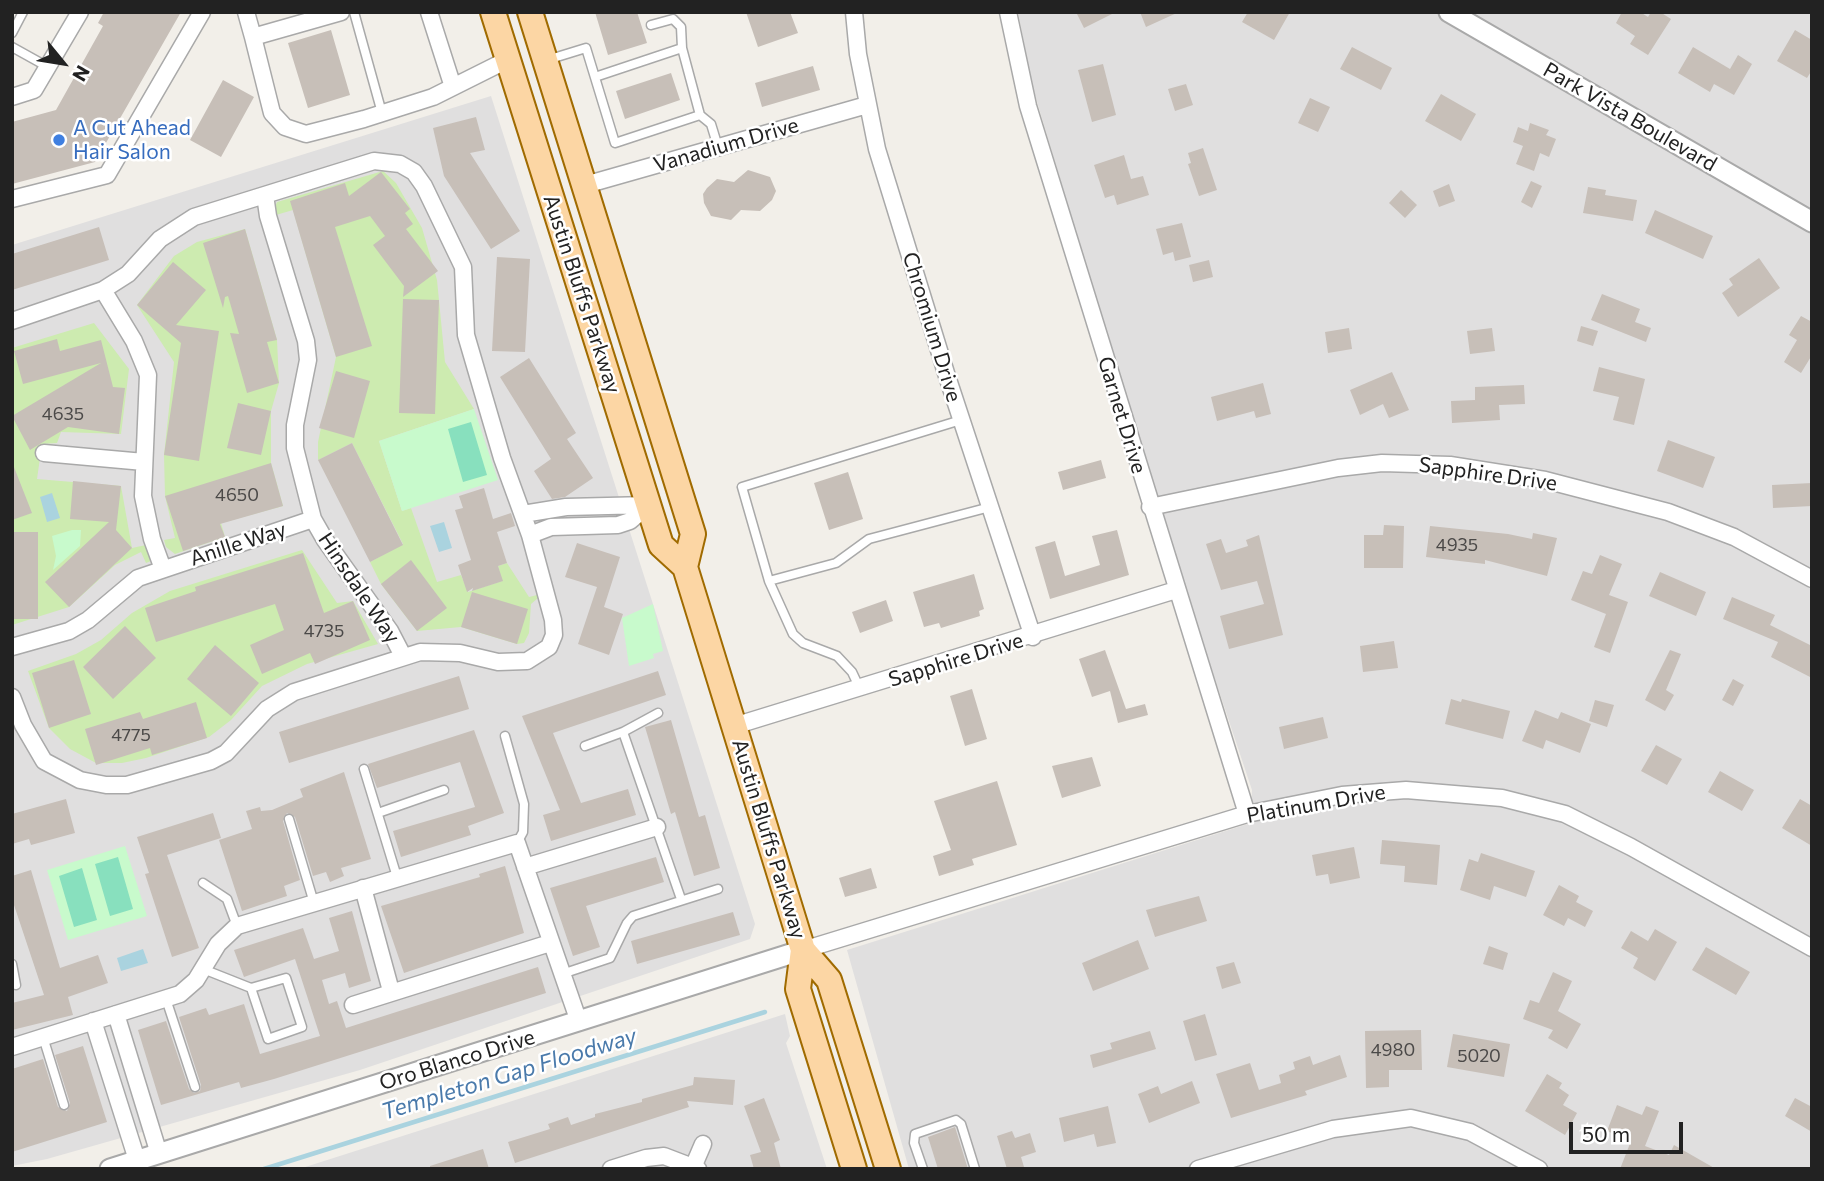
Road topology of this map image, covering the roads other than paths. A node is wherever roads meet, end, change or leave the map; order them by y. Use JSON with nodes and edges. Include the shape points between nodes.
{"nodes":[{"id":1,"x":23,"y":12,"type":"edge"},
{"id":2,"x":80,"y":12,"type":"edge"},
{"id":3,"x":202,"y":12,"type":"edge"},
{"id":4,"x":246,"y":12,"type":"edge"},
{"id":5,"x":341,"y":12,"type":"edge"},
{"id":6,"x":354,"y":12,"type":"edge"},
{"id":7,"x":429,"y":12,"type":"edge"},
{"id":8,"x":493,"y":12,"type":"edge"},
{"id":9,"x":530,"y":12,"type":"edge"},
{"id":10,"x":854,"y":12,"type":"edge"},
{"id":11,"x":1008,"y":12,"type":"edge"},
{"id":12,"x":1449,"y":12,"type":"edge"},
{"id":13,"x":651,"y":25,"type":"dead end"},
{"id":14,"x":12,"y":33,"type":"edge"},
{"id":15,"x":253,"y":37,"type":"junction"},
{"id":16,"x":12,"y":47,"type":"edge"},
{"id":17,"x":682,"y":48,"type":"junction"},
{"id":18,"x":509,"y":60,"type":"junction"},
{"id":19,"x":545,"y":60,"type":"junction"},
{"id":20,"x":48,"y":67,"type":"junction"},
{"id":21,"x":595,"y":77,"type":"junction"},
{"id":22,"x":453,"y":87,"type":"junction"},
{"id":23,"x":12,"y":97,"type":"edge"},
{"id":24,"x":867,"y":105,"type":"junction"},
{"id":25,"x":382,"y":113,"type":"junction"},
{"id":26,"x":701,"y":115,"type":"junction"},
{"id":27,"x":719,"y":147,"type":"junction"},
{"id":28,"x":538,"y":156,"type":"junction"},
{"id":29,"x":585,"y":185,"type":"junction"},
{"id":30,"x":265,"y":195,"type":"junction"},
{"id":31,"x":12,"y":199,"type":"edge"},
{"id":32,"x":1812,"y":222,"type":"edge"},
{"id":33,"x":103,"y":290,"type":"junction"},
{"id":34,"x":12,"y":321,"type":"edge"},
{"id":35,"x":961,"y":420,"type":"junction"},
{"id":36,"x":44,"y":453,"type":"dead end"},
{"id":37,"x":144,"y":462,"type":"junction"},
{"id":38,"x":649,"y":505,"type":"junction"},
{"id":39,"x":1150,"y":507,"type":"junction"},
{"id":40,"x":990,"y":508,"type":"junction"},
{"id":41,"x":523,"y":514,"type":"junction"},
{"id":42,"x":313,"y":519,"type":"junction"},
{"id":43,"x":530,"y":535,"type":"junction"},
{"id":44,"x":685,"y":567,"type":"junction"},
{"id":45,"x":163,"y":569,"type":"junction"},
{"id":46,"x":1812,"y":579,"type":"edge"},
{"id":47,"x":769,"y":581,"type":"junction"},
{"id":48,"x":1176,"y":590,"type":"junction"},
{"id":49,"x":1033,"y":637,"type":"junction"},
{"id":50,"x":12,"y":647,"type":"edge"},
{"id":51,"x":403,"y":656,"type":"junction"},
{"id":52,"x":860,"y":689,"type":"junction"},
{"id":53,"x":12,"y":697,"type":"edge"},
{"id":54,"x":657,"y":713,"type":"dead end"},
{"id":55,"x":734,"y":726,"type":"junction"},
{"id":56,"x":623,"y":732,"type":"junction"},
{"id":57,"x":505,"y":736,"type":"dead end"},
{"id":58,"x":586,"y":746,"type":"dead end"},
{"id":59,"x":364,"y":769,"type":"dead end"},
{"id":60,"x":444,"y":790,"type":"dead end"},
{"id":61,"x":377,"y":813,"type":"junction"},
{"id":62,"x":1247,"y":814,"type":"junction"},
{"id":63,"x":289,"y":819,"type":"dead end"},
{"id":64,"x":657,"y":827,"type":"junction"},
{"id":65,"x":517,"y":844,"type":"junction"},
{"id":66,"x":525,"y":867,"type":"junction"},
{"id":67,"x":397,"y":877,"type":"junction"},
{"id":68,"x":203,"y":883,"type":"dead end"},
{"id":69,"x":363,"y":888,"type":"junction"},
{"id":70,"x":718,"y":888,"type":"dead end"},
{"id":71,"x":681,"y":899,"type":"junction"},
{"id":72,"x":314,"y":903,"type":"junction"},
{"id":73,"x":237,"y":926,"type":"junction"},
{"id":74,"x":550,"y":943,"type":"junction"},
{"id":75,"x":1812,"y":948,"type":"edge"},
{"id":76,"x":803,"y":950,"type":"junction"},
{"id":77,"x":12,"y":964,"type":"edge"},
{"id":78,"x":203,"y":969,"type":"junction"},
{"id":79,"x":562,"y":974,"type":"junction"},
{"id":80,"x":16,"y":985,"type":"dead end"},
{"id":81,"x":251,"y":988,"type":"junction"},
{"id":82,"x":391,"y":991,"type":"junction"},
{"id":83,"x":166,"y":999,"type":"junction"},
{"id":84,"x":353,"y":1005,"type":"dead end"},
{"id":85,"x":116,"y":1014,"type":"junction"},
{"id":86,"x":93,"y":1021,"type":"junction"},
{"id":87,"x":579,"y":1022,"type":"junction"},
{"id":88,"x":43,"y":1037,"type":"junction"},
{"id":89,"x":12,"y":1047,"type":"edge"},
{"id":90,"x":195,"y":1087,"type":"dead end"},
{"id":91,"x":64,"y":1105,"type":"dead end"},
{"id":92,"x":703,"y":1144,"type":"dead end"},
{"id":93,"x":159,"y":1154,"type":"junction"},
{"id":94,"x":137,"y":1160,"type":"junction"},
{"id":95,"x":696,"y":1167,"type":"edge"},
{"id":96,"x":110,"y":1169,"type":"edge"},
{"id":97,"x":611,"y":1169,"type":"edge"},
{"id":98,"x":854,"y":1169,"type":"edge"},
{"id":99,"x":888,"y":1169,"type":"edge"},
{"id":100,"x":923,"y":1169,"type":"edge"},
{"id":101,"x":975,"y":1169,"type":"edge"},
{"id":102,"x":1198,"y":1169,"type":"edge"},
{"id":103,"x":1539,"y":1169,"type":"edge"}],
"edges":[{"from":1,"to":14,"type":"lane"},
{"from":2,"to":20,"type":"street"},
{"from":3,"to":31,"type":"street","via":[[107,175]]},
{"from":4,"to":15,"type":"street"},
{"from":5,"to":15,"type":"street"},
{"from":6,"to":25,"type":"lane"},
{"from":7,"to":22,"type":"street"},
{"from":8,"to":18,"type":"main road","name":"Austin Bluffs Parkway"},
{"from":9,"to":19,"type":"main road","name":"Austin Bluffs Parkway"},
{"from":10,"to":24,"type":"street","name":"Chromium Drive"},
{"from":11,"to":39,"type":"street","name":"Garnet Drive","via":[[1028,106]]},
{"from":12,"to":32,"type":"street","name":"Park Vista Boulevard"},
{"from":13,"to":17,"type":"lane","via":[[673,19],[681,27]]},
{"from":15,"to":25,"type":"street","via":[[272,113],[285,127],[306,134]]},
{"from":16,"to":20,"type":"lane"},
{"from":17,"to":21,"type":"lane"},
{"from":17,"to":26,"type":"lane"},
{"from":18,"to":22,"type":"street"},
{"from":18,"to":28,"type":"main road","name":"Austin Bluffs Parkway"},
{"from":19,"to":21,"type":"lane","via":[[586,48]]},
{"from":19,"to":29,"type":"main road","name":"Austin Bluffs Parkway"},
{"from":20,"to":23,"type":"street","via":[[34,90]]},
{"from":21,"to":26,"type":"lane","via":[[615,143]]},
{"from":22,"to":25,"type":"street"},
{"from":24,"to":27,"type":"street","name":"Vanadium Drive"},
{"from":24,"to":35,"type":"street","name":"Chromium Drive"},
{"from":26,"to":27,"type":"lane","via":[[711,124]]},
{"from":27,"to":29,"type":"street","name":"Vanadium Drive"},
{"from":28,"to":29,"type":"main road","via":[[567,182]]},
{"from":28,"to":38,"type":"main road","name":"Austin Bluffs Parkway"},
{"from":29,"to":44,"type":"main road","name":"Austin Bluffs Parkway","via":[[693,534]]},
{"from":30,"to":33,"type":"street","via":[[177,226],[128,274]]},
{"from":30,"to":41,"type":"street","via":[[374,162],[400,164],[414,172],[463,267],[466,335]]},
{"from":30,"to":42,"type":"street","name":"Hinsdale Way","via":[[306,341],[308,360],[295,448]]},
{"from":33,"to":34,"type":"street"},
{"from":33,"to":37,"type":"street","name":"Anille Way","via":[[134,341],[148,375]]},
{"from":35,"to":40,"type":"street","name":"Chromium Drive"},
{"from":35,"to":47,"type":"lane","via":[[742,487]]},
{"from":36,"to":37,"type":"street"},
{"from":37,"to":45,"type":"street","name":"Anille Way","via":[[143,496]]},
{"from":38,"to":41,"type":"street","via":[[566,507]]},
{"from":38,"to":43,"type":"street","via":[[630,522],[551,527]]},
{"from":38,"to":44,"type":"main road","name":"Austin Bluffs Parkway","via":[[661,545]]},
{"from":39,"to":46,"type":"street","name":"Sapphire Drive","via":[[1338,468],[1382,463],[1450,465],[1545,480],[1668,512],[1734,537]]},
{"from":39,"to":48,"type":"street","name":"Garnet Drive"},
{"from":40,"to":47,"type":"lane","via":[[869,539],[836,563]]},
{"from":40,"to":49,"type":"street","name":"Chromium Drive"},
{"from":41,"to":43,"type":"street"},
{"from":42,"to":45,"type":"street","name":"Anille Way"},
{"from":42,"to":51,"type":"street","name":"Hinsdale Way"},
{"from":43,"to":51,"type":"street","via":[[554,620],[554,635],[541,655],[527,662],[498,663],[442,651]]},
{"from":44,"to":55,"type":"main road","name":"Austin Bluffs Parkway"},
{"from":45,"to":50,"type":"street","name":"Anille Way","via":[[138,578],[88,621],[69,631]]},
{"from":47,"to":52,"type":"lane","via":[[793,634],[803,643],[837,656],[852,671]]},
{"from":48,"to":49,"type":"street","name":"Sapphire Drive"},
{"from":48,"to":62,"type":"street","name":"Garnet Drive"},
{"from":49,"to":52,"type":"street","name":"Sapphire Drive"},
{"from":51,"to":53,"type":"street","via":[[281,699],[236,746],[211,761],[127,785],[80,779],[44,761]]},
{"from":52,"to":55,"type":"street","name":"Sapphire Drive"},
{"from":54,"to":56,"type":"lane"},
{"from":55,"to":76,"type":"main road","name":"Austin Bluffs Parkway"},
{"from":56,"to":58,"type":"lane"},
{"from":56,"to":64,"type":"lane"},
{"from":57,"to":65,"type":"lane","via":[[524,804],[523,832]]},
{"from":59,"to":61,"type":"lane"},
{"from":60,"to":61,"type":"lane"},
{"from":61,"to":67,"type":"lane"},
{"from":62,"to":75,"type":"street","name":"Platinum Drive","via":[[1342,796],[1406,790],[1502,798],[1546,808],[1631,847]]},
{"from":62,"to":76,"type":"street","name":"Platinum Drive"},
{"from":63,"to":72,"type":"lane"},
{"from":64,"to":66,"type":"street"},
{"from":64,"to":71,"type":"lane"},
{"from":65,"to":66,"type":"street"},
{"from":65,"to":67,"type":"street"},
{"from":66,"to":74,"type":"street"},
{"from":67,"to":69,"type":"street"},
{"from":68,"to":73,"type":"lane","via":[[227,899]]},
{"from":69,"to":72,"type":"street"},
{"from":69,"to":82,"type":"street"},
{"from":70,"to":71,"type":"lane"},
{"from":71,"to":79,"type":"lane","via":[[634,916],[610,958]]},
{"from":72,"to":73,"type":"street"},
{"from":73,"to":78,"type":"street","via":[[218,944]]},
{"from":74,"to":79,"type":"street"},
{"from":74,"to":82,"type":"street"},
{"from":76,"to":87,"type":"street","name":"Oro Blanco Drive"},
{"from":76,"to":98,"type":"main road","name":"Austin Bluffs Parkway","via":[[798,989]]},
{"from":76,"to":99,"type":"main road","name":"Austin Bluffs Parkway","via":[[829,980]]},
{"from":77,"to":80,"type":"lane"},
{"from":78,"to":81,"type":"lane"},
{"from":78,"to":83,"type":"street","via":[[189,988]]},
{"from":79,"to":87,"type":"street"},
{"from":81,"to":81,"type":"lane","via":[[286,978],[302,1027],[268,1039]]},
{"from":82,"to":84,"type":"street"},
{"from":83,"to":85,"type":"street"},
{"from":83,"to":90,"type":"lane"},
{"from":85,"to":86,"type":"street"},
{"from":85,"to":93,"type":"street"},
{"from":86,"to":88,"type":"street"},
{"from":86,"to":94,"type":"street"},
{"from":87,"to":93,"type":"street","name":"Oro Blanco Drive"},
{"from":88,"to":89,"type":"street"},
{"from":88,"to":91,"type":"lane"},
{"from":92,"to":95,"type":"street"},
{"from":93,"to":94,"type":"street","name":"Oro Blanco Drive"},
{"from":94,"to":96,"type":"street","name":"Oro Blanco Drive"},
{"from":95,"to":97,"type":"street","via":[[664,1156]]},
{"from":100,"to":101,"type":"lane","via":[[915,1134],[956,1120]]},
{"from":102,"to":103,"type":"street","via":[[1333,1129],[1411,1118],[1470,1132]]}]}
